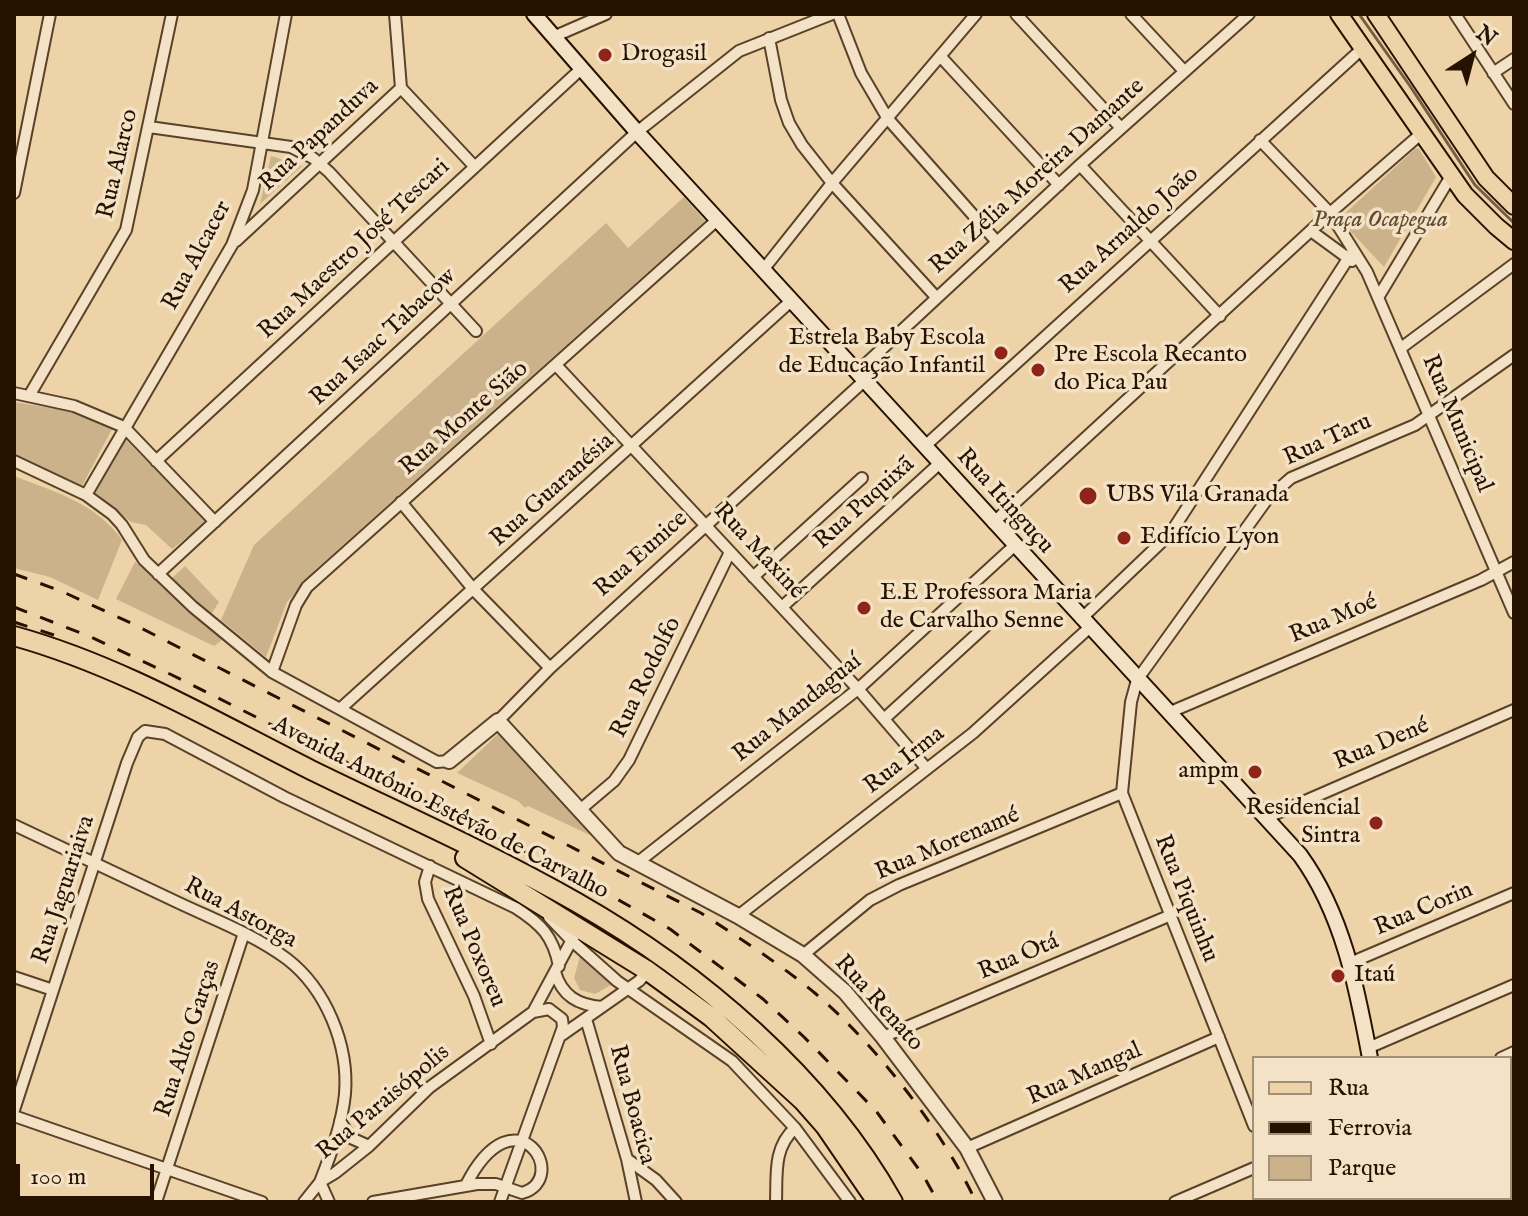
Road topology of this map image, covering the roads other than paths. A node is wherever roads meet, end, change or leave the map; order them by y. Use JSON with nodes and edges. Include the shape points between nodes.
{"nodes":[{"id":1,"x":50,"y":14,"type":"edge"},
{"id":2,"x":172,"y":14,"type":"edge"},
{"id":3,"x":286,"y":14,"type":"edge"},
{"id":4,"x":395,"y":14,"type":"edge"},
{"id":5,"x":534,"y":14,"type":"edge"},
{"id":6,"x":606,"y":14,"type":"edge"},
{"id":7,"x":835,"y":14,"type":"edge"},
{"id":8,"x":976,"y":14,"type":"edge"},
{"id":9,"x":1016,"y":14,"type":"edge"},
{"id":10,"x":1131,"y":14,"type":"edge"},
{"id":11,"x":1249,"y":14,"type":"edge"},
{"id":12,"x":1339,"y":14,"type":"edge"},
{"id":13,"x":1376,"y":14,"type":"edge"},
{"id":14,"x":1455,"y":14,"type":"edge"},
{"id":15,"x":548,"y":26,"type":"edge"},
{"id":16,"x":769,"y":38,"type":"junction"},
{"id":17,"x":1364,"y":47,"type":"junction"},
{"id":18,"x":941,"y":57,"type":"junction"},
{"id":19,"x":1514,"y":59,"type":"edge"},
{"id":20,"x":581,"y":69,"type":"junction"},
{"id":21,"x":1184,"y":71,"type":"junction"},
{"id":22,"x":1493,"y":73,"type":"junction"},
{"id":23,"x":401,"y":88,"type":"junction"},
{"id":24,"x":1514,"y":104,"type":"edge"},
{"id":25,"x":888,"y":119,"type":"junction"},
{"id":26,"x":149,"y":127,"type":"junction"},
{"id":27,"x":1435,"y":127,"type":"junction"},
{"id":28,"x":1121,"y":128,"type":"junction"},
{"id":29,"x":637,"y":132,"type":"junction"},
{"id":30,"x":1260,"y":140,"type":"junction"},
{"id":31,"x":263,"y":143,"type":"junction"},
{"id":32,"x":321,"y":163,"type":"junction"},
{"id":33,"x":1080,"y":165,"type":"junction"},
{"id":34,"x":475,"y":167,"type":"junction"},
{"id":35,"x":1451,"y":176,"type":"junction"},
{"id":36,"x":832,"y":183,"type":"junction"},
{"id":37,"x":1059,"y":185,"type":"junction"},
{"id":38,"x":14,"y":193,"type":"edge"},
{"id":39,"x":1514,"y":206,"type":"edge"},
{"id":40,"x":1330,"y":213,"type":"junction"},
{"id":41,"x":717,"y":220,"type":"junction"},
{"id":42,"x":1311,"y":231,"type":"junction"},
{"id":43,"x":1149,"y":241,"type":"junction"},
{"id":44,"x":1514,"y":241,"type":"edge"},
{"id":45,"x":393,"y":242,"type":"junction"},
{"id":46,"x":997,"y":242,"type":"junction"},
{"id":47,"x":232,"y":245,"type":"junction"},
{"id":48,"x":1351,"y":254,"type":"junction"},
{"id":49,"x":1514,"y":264,"type":"edge"},
{"id":50,"x":763,"y":270,"type":"junction"},
{"id":51,"x":1379,"y":296,"type":"junction"},
{"id":52,"x":936,"y":297,"type":"junction"},
{"id":53,"x":791,"y":301,"type":"junction"},
{"id":54,"x":450,"y":304,"type":"junction"},
{"id":55,"x":1220,"y":316,"type":"junction"},
{"id":56,"x":476,"y":331,"type":"dead end"},
{"id":57,"x":1401,"y":348,"type":"junction"},
{"id":58,"x":1514,"y":355,"type":"edge"},
{"id":59,"x":556,"y":365,"type":"junction"},
{"id":60,"x":860,"y":377,"type":"junction"},
{"id":61,"x":14,"y":393,"type":"edge"},
{"id":62,"x":29,"y":396,"type":"junction"},
{"id":63,"x":1430,"y":415,"type":"junction"},
{"id":64,"x":124,"y":427,"type":"junction"},
{"id":65,"x":632,"y":446,"type":"junction"},
{"id":66,"x":925,"y":446,"type":"junction"},
{"id":67,"x":14,"y":461,"type":"edge"},
{"id":68,"x":156,"y":461,"type":"junction"},
{"id":69,"x":940,"y":463,"type":"junction"},
{"id":70,"x":862,"y":478,"type":"dead end"},
{"id":71,"x":86,"y":495,"type":"junction"},
{"id":72,"x":401,"y":502,"type":"junction"},
{"id":73,"x":215,"y":522,"type":"junction"},
{"id":74,"x":993,"y":523,"type":"junction"},
{"id":75,"x":707,"y":527,"type":"junction"},
{"id":76,"x":1014,"y":546,"type":"junction"},
{"id":77,"x":730,"y":552,"type":"junction"},
{"id":78,"x":1514,"y":562,"type":"edge"},
{"id":79,"x":1497,"y":572,"type":"junction"},
{"id":80,"x":158,"y":574,"type":"junction"},
{"id":81,"x":753,"y":577,"type":"junction"},
{"id":82,"x":474,"y":590,"type":"junction"},
{"id":83,"x":782,"y":607,"type":"junction"},
{"id":84,"x":1514,"y":613,"type":"edge"},
{"id":85,"x":990,"y":622,"type":"dead end"},
{"id":86,"x":1085,"y":623,"type":"junction"},
{"id":87,"x":14,"y":636,"type":"edge"},
{"id":88,"x":14,"y":647,"type":"edge"},
{"id":89,"x":550,"y":668,"type":"junction"},
{"id":90,"x":272,"y":672,"type":"junction"},
{"id":91,"x":1137,"y":680,"type":"junction"},
{"id":92,"x":858,"y":689,"type":"junction"},
{"id":93,"x":340,"y":709,"type":"junction"},
{"id":94,"x":1514,"y":710,"type":"edge"},
{"id":95,"x":1168,"y":713,"type":"junction"},
{"id":96,"x":884,"y":719,"type":"junction"},
{"id":97,"x":498,"y":721,"type":"junction"},
{"id":98,"x":449,"y":761,"type":"joint"},
{"id":99,"x":927,"y":769,"type":"junction"},
{"id":100,"x":1122,"y":793,"type":"junction"},
{"id":101,"x":581,"y":809,"type":"junction"},
{"id":102,"x":1266,"y":818,"type":"junction"},
{"id":103,"x":14,"y":825,"type":"edge"},
{"id":104,"x":94,"y":863,"type":"junction"},
{"id":105,"x":637,"y":863,"type":"junction"},
{"id":106,"x":430,"y":866,"type":"junction"},
{"id":107,"x":1514,"y":893,"type":"edge"},
{"id":108,"x":1171,"y":915,"type":"junction"},
{"id":109,"x":738,"y":916,"type":"junction"},
{"id":110,"x":244,"y":933,"type":"junction"},
{"id":111,"x":574,"y":934,"type":"junction"},
{"id":112,"x":632,"y":938,"type":"junction"},
{"id":113,"x":803,"y":955,"type":"junction"},
{"id":114,"x":660,"y":956,"type":"junction"},
{"id":115,"x":1350,"y":963,"type":"junction"},
{"id":116,"x":557,"y":969,"type":"junction"},
{"id":117,"x":648,"y":971,"type":"junction"},
{"id":118,"x":14,"y":977,"type":"edge"},
{"id":119,"x":1514,"y":985,"type":"edge"},
{"id":120,"x":628,"y":989,"type":"junction"},
{"id":121,"x":53,"y":990,"type":"junction"},
{"id":122,"x":602,"y":1007,"type":"junction"},
{"id":123,"x":533,"y":1012,"type":"junction"},
{"id":124,"x":586,"y":1019,"type":"junction"},
{"id":125,"x":562,"y":1035,"type":"junction"},
{"id":126,"x":883,"y":1037,"type":"junction"},
{"id":127,"x":1219,"y":1037,"type":"junction"},
{"id":128,"x":491,"y":1044,"type":"junction"},
{"id":129,"x":1369,"y":1053,"type":"edge"},
{"id":130,"x":14,"y":1110,"type":"edge"},
{"id":131,"x":14,"y":1116,"type":"edge"},
{"id":132,"x":340,"y":1121,"type":"junction"},
{"id":133,"x":1252,"y":1121,"type":"edge"},
{"id":134,"x":795,"y":1128,"type":"junction"},
{"id":135,"x":523,"y":1140,"type":"junction"},
{"id":136,"x":369,"y":1146,"type":"junction"},
{"id":137,"x":967,"y":1148,"type":"junction"},
{"id":138,"x":627,"y":1159,"type":"junction"},
{"id":139,"x":168,"y":1169,"type":"junction"},
{"id":140,"x":1252,"y":1169,"type":"edge"},
{"id":141,"x":320,"y":1182,"type":"junction"},
{"id":142,"x":466,"y":1185,"type":"junction"},
{"id":143,"x":506,"y":1187,"type":"junction"},
{"id":144,"x":528,"y":1191,"type":"junction"},
{"id":145,"x":1193,"y":1199,"type":"edge"},
{"id":146,"x":156,"y":1202,"type":"edge"},
{"id":147,"x":262,"y":1202,"type":"edge"},
{"id":148,"x":304,"y":1202,"type":"edge"},
{"id":149,"x":329,"y":1202,"type":"edge"},
{"id":150,"x":373,"y":1202,"type":"edge"},
{"id":151,"x":500,"y":1202,"type":"edge"},
{"id":152,"x":536,"y":1202,"type":"edge"},
{"id":153,"x":636,"y":1202,"type":"edge"},
{"id":154,"x":676,"y":1202,"type":"edge"},
{"id":155,"x":776,"y":1202,"type":"edge"},
{"id":156,"x":850,"y":1202,"type":"edge"},
{"id":157,"x":877,"y":1202,"type":"edge"},
{"id":158,"x":893,"y":1202,"type":"edge"},
{"id":159,"x":995,"y":1202,"type":"edge"},
{"id":160,"x":1175,"y":1202,"type":"edge"}],
"edges":[{"from":1,"to":38,"type":"street"},
{"from":2,"to":26,"type":"street","name":"Rua Alarco"},
{"from":3,"to":31,"type":"street","name":"Rua Alcacer"},
{"from":4,"to":23,"type":"street"},
{"from":5,"to":15,"type":"main road","name":"Rua Itinguçu"},
{"from":6,"to":15,"type":"street"},
{"from":7,"to":16,"type":"street","name":"Rua Isaac Tabacow"},
{"from":7,"to":25,"type":"street"},
{"from":8,"to":18,"type":"street"},
{"from":9,"to":28,"type":"street"},
{"from":10,"to":21,"type":"street"},
{"from":11,"to":21,"type":"street","name":"Rua Zélia Moreira Damante"},
{"from":12,"to":17,"type":"main road"},
{"from":13,"to":27,"type":"main road"},
{"from":14,"to":22,"type":"street"},
{"from":15,"to":20,"type":"main road","name":"Rua Itinguçu"},
{"from":16,"to":29,"type":"street","name":"Rua Isaac Tabacow","via":[[721,63]]},
{"from":16,"to":36,"type":"street","via":[[789,123]]},
{"from":17,"to":27,"type":"main road"},
{"from":17,"to":30,"type":"street","name":"Rua Arnaldo João"},
{"from":18,"to":25,"type":"street"},
{"from":18,"to":37,"type":"street"},
{"from":19,"to":22,"type":"street"},
{"from":20,"to":29,"type":"main road","name":"Rua Itinguçu"},
{"from":20,"to":34,"type":"street","name":"Rua Maestro José Tescari"},
{"from":21,"to":28,"type":"street","name":"Rua Zélia Moreira Damante"},
{"from":22,"to":24,"type":"street"},
{"from":23,"to":32,"type":"street","name":"Rua Papanduva"},
{"from":23,"to":34,"type":"street"},
{"from":25,"to":36,"type":"street"},
{"from":25,"to":46,"type":"street"},
{"from":26,"to":31,"type":"street"},
{"from":26,"to":62,"type":"street","name":"Rua Alarco","via":[[122,239]]},
{"from":27,"to":35,"type":"main road"},
{"from":27,"to":39,"type":"main road"},
{"from":27,"to":40,"type":"street"},
{"from":28,"to":33,"type":"street","name":"Rua Zélia Moreira Damante"},
{"from":29,"to":41,"type":"main road","name":"Rua Itinguçu"},
{"from":29,"to":54,"type":"street","name":"Rua Isaac Tabacow"},
{"from":30,"to":40,"type":"street"},
{"from":30,"to":43,"type":"street","name":"Rua Arnaldo João"},
{"from":31,"to":32,"type":"street","via":[[291,147]]},
{"from":31,"to":47,"type":"street","name":"Rua Alcacer","via":[[253,190]]},
{"from":32,"to":45,"type":"street"},
{"from":32,"to":47,"type":"street","name":"Rua Papanduva"},
{"from":33,"to":37,"type":"street","name":"Rua Zélia Moreira Damante"},
{"from":33,"to":43,"type":"street"},
{"from":34,"to":45,"type":"street","name":"Rua Maestro José Tescari"},
{"from":35,"to":44,"type":"main road"},
{"from":35,"to":51,"type":"street"},
{"from":36,"to":50,"type":"street"},
{"from":36,"to":52,"type":"street"},
{"from":37,"to":46,"type":"street","name":"Rua Zélia Moreira Damante"},
{"from":40,"to":42,"type":"street"},
{"from":40,"to":48,"type":"street"},
{"from":41,"to":50,"type":"main road","name":"Rua Itinguçu"},
{"from":41,"to":59,"type":"street","name":"Rua Monte Sião"},
{"from":42,"to":48,"type":"street"},
{"from":42,"to":55,"type":"street"},
{"from":43,"to":55,"type":"street"},
{"from":43,"to":66,"type":"street","name":"Rua Arnaldo João"},
{"from":45,"to":54,"type":"street"},
{"from":45,"to":68,"type":"street","name":"Rua Maestro José Tescari"},
{"from":46,"to":52,"type":"street","name":"Rua Zélia Moreira Damante"},
{"from":47,"to":64,"type":"street","name":"Rua Alcacer"},
{"from":48,"to":51,"type":"street"},
{"from":48,"to":86,"type":"street","name":"Rua Irma","via":[[1170,534]]},
{"from":49,"to":57,"type":"street"},
{"from":50,"to":53,"type":"main road","name":"Rua Itinguçu"},
{"from":51,"to":57,"type":"street","name":"Rua Municipal"},
{"from":52,"to":60,"type":"street","name":"Rua Zélia Moreira Damante"},
{"from":53,"to":60,"type":"main road","name":"Rua Itinguçu"},
{"from":53,"to":65,"type":"street","name":"Rua Guaranésia"},
{"from":54,"to":56,"type":"street"},
{"from":54,"to":73,"type":"street","name":"Rua Isaac Tabacow"},
{"from":55,"to":74,"type":"street"},
{"from":57,"to":63,"type":"street","name":"Rua Municipal"},
{"from":58,"to":63,"type":"street","name":"Rua Taru"},
{"from":59,"to":65,"type":"street","name":"Rua Maxiné"},
{"from":59,"to":72,"type":"street","name":"Rua Monte Sião"},
{"from":60,"to":66,"type":"main road","name":"Rua Itinguçu"},
{"from":60,"to":75,"type":"street","name":"Rua Eunice"},
{"from":61,"to":62,"type":"street"},
{"from":62,"to":64,"type":"street","via":[[74,406]]},
{"from":63,"to":79,"type":"street","name":"Rua Municipal"},
{"from":63,"to":91,"type":"street","name":"Rua Taru","via":[[1291,478],[1276,490]]},
{"from":64,"to":68,"type":"street"},
{"from":64,"to":71,"type":"street","name":"Rua Alcacer"},
{"from":65,"to":75,"type":"street","name":"Rua Maxiné"},
{"from":65,"to":82,"type":"street","name":"Rua Guaranésia"},
{"from":66,"to":69,"type":"main road","name":"Rua Itinguçu"},
{"from":67,"to":71,"type":"street"},
{"from":68,"to":73,"type":"street"},
{"from":69,"to":74,"type":"main road","name":"Rua Itinguçu"},
{"from":69,"to":83,"type":"street","name":"Rua Puquixã"},
{"from":70,"to":81,"type":"street"},
{"from":71,"to":80,"type":"street","via":[[118,520]]},
{"from":72,"to":82,"type":"street"},
{"from":72,"to":90,"type":"street","name":"Rua Monte Sião","via":[[307,587]]},
{"from":73,"to":80,"type":"street","name":"Rua Isaac Tabacow"},
{"from":74,"to":76,"type":"main road","name":"Rua Itinguçu"},
{"from":75,"to":77,"type":"street","name":"Rua Maxiné"},
{"from":75,"to":89,"type":"street","name":"Rua Eunice"},
{"from":76,"to":86,"type":"main road","name":"Rua Itinguçu"},
{"from":76,"to":92,"type":"street","name":"Rua Mandaguaí"},
{"from":77,"to":81,"type":"street","name":"Rua Maxiné"},
{"from":77,"to":101,"type":"street","name":"Rua Rodolfo","via":[[629,760]]},
{"from":78,"to":79,"type":"street","name":"Rua Moé"},
{"from":79,"to":84,"type":"street","name":"Rua Municipal"},
{"from":79,"to":95,"type":"street","name":"Rua Moé"},
{"from":80,"to":90,"type":"street"},
{"from":81,"to":83,"type":"street","name":"Rua Maxiné"},
{"from":82,"to":89,"type":"street"},
{"from":82,"to":93,"type":"street","name":"Rua Guaranésia"},
{"from":83,"to":92,"type":"street","name":"Rua Maxiné"},
{"from":85,"to":96,"type":"street"},
{"from":86,"to":91,"type":"main road","name":"Rua Itinguçu"},
{"from":86,"to":99,"type":"street","name":"Rua Irma","via":[[985,723]]},
{"from":87,"to":112,"type":"highway","name":"Avenida Antônio Estêvão de Carvalho","via":[[64,650],[153,689],[533,879]]},
{"from":88,"to":111,"type":"highway","name":"Avenida Antônio Estêvão de Carvalho","via":[[124,688],[471,860],[531,897]]},
{"from":89,"to":97,"type":"street","name":"Rua Eunice"},
{"from":90,"to":93,"type":"street"},
{"from":91,"to":95,"type":"main road","name":"Rua Itinguçu"},
{"from":91,"to":100,"type":"street","name":"Rua Piquinhu"},
{"from":92,"to":96,"type":"street","name":"Rua Maxiné"},
{"from":92,"to":105,"type":"street","name":"Rua Mandaguaí"},
{"from":93,"to":98,"type":"street","via":[[437,762]]},
{"from":94,"to":102,"type":"street","name":"Rua Dené"},
{"from":95,"to":102,"type":"main road","name":"Rua Itinguçu"},
{"from":96,"to":99,"type":"street","name":"Rua Maxiné"},
{"from":97,"to":98,"type":"main road","name":"Rua Eunice"},
{"from":97,"to":101,"type":"main road","name":"Rua Renato"},
{"from":99,"to":109,"type":"street","name":"Rua Irma"},
{"from":100,"to":108,"type":"street","name":"Rua Piquinhu"},
{"from":100,"to":113,"type":"street","name":"Rua Morenamé","via":[[899,885],[870,900]]},
{"from":101,"to":105,"type":"main road","name":"Rua Renato","via":[[612,846]]},
{"from":102,"to":115,"type":"main road","name":"Rua Itinguçu","via":[[1312,871]]},
{"from":103,"to":104,"type":"street","name":"Rua Astorga"},
{"from":104,"to":106,"type":"street","name":"Rua Jaguariaiva","via":[[127,763],[145,731],[165,734]]},
{"from":104,"to":110,"type":"street","name":"Rua Astorga"},
{"from":104,"to":121,"type":"street","name":"Rua Jaguariaiva"},
{"from":105,"to":109,"type":"main road","name":"Rua Renato"},
{"from":106,"to":116,"type":"street","via":[[537,921],[552,941]]},
{"from":106,"to":128,"type":"street","name":"Rua Poxoreu","via":[[425,882],[428,899]]},
{"from":107,"to":115,"type":"street","name":"Rua Corin"},
{"from":108,"to":126,"type":"street","name":"Rua Otá"},
{"from":108,"to":127,"type":"street","name":"Rua Piquinhu"},
{"from":109,"to":113,"type":"main road","name":"Rua Renato"},
{"from":110,"to":132,"type":"street","name":"Rua Astorga","via":[[285,957],[323,1001],[345,1072]]},
{"from":110,"to":139,"type":"street","name":"Rua Alto Garças"},
{"from":111,"to":112,"type":"highway","via":[[591,923]]},
{"from":111,"to":116,"type":"street"},
{"from":111,"to":117,"type":"highway","name":"Avenida Antônio Estêvão de Carvalho"},
{"from":111,"to":120,"type":"street","name":"Avenida Antônio Estêvão de Carvalho"},
{"from":112,"to":114,"type":"highway","name":"Avenida Antônio Estêvão de Carvalho"},
{"from":113,"to":126,"type":"main road","name":"Rua Renato","via":[[845,992]]},
{"from":114,"to":117,"type":"street"},
{"from":114,"to":158,"type":"highway","name":"Avenida Antônio Estêvão de Carvalho","via":[[779,1055],[841,1127]]},
{"from":115,"to":129,"type":"main road","name":"Rua Itinguçu"},
{"from":116,"to":122,"type":"street","via":[[559,985],[571,998]]},
{"from":116,"to":123,"type":"street"},
{"from":117,"to":120,"type":"street"},
{"from":117,"to":157,"type":"highway","name":"Avenida Antônio Estêvão de Carvalho","via":[[711,1017],[803,1101]]},
{"from":118,"to":121,"type":"street"},
{"from":119,"to":129,"type":"street"},
{"from":120,"to":122,"type":"street"},
{"from":120,"to":134,"type":"street","name":"Avenida Antônio Estêvão de Carvalho","via":[[732,1061]]},
{"from":121,"to":130,"type":"street","name":"Rua Jaguariaiva"},
{"from":122,"to":124,"type":"street"},
{"from":123,"to":125,"type":"street","via":[[556,1012],[562,1019]]},
{"from":123,"to":128,"type":"street","name":"Rua Paraisópolis"},
{"from":124,"to":125,"type":"street"},
{"from":124,"to":138,"type":"street","name":"Rua Boacica"},
{"from":125,"to":135,"type":"street"},
{"from":126,"to":137,"type":"main road","name":"Rua Renato"},
{"from":127,"to":133,"type":"street","name":"Rua Piquinhu"},
{"from":127,"to":137,"type":"street","name":"Rua Mangal"},
{"from":128,"to":136,"type":"street","name":"Rua Paraisópolis","via":[[430,1087]]},
{"from":131,"to":139,"type":"street"},
{"from":132,"to":136,"type":"street","via":[[351,1138]]},
{"from":132,"to":141,"type":"street","name":"Rua Astorga"},
{"from":134,"to":155,"type":"street","via":[[778,1150]]},
{"from":134,"to":156,"type":"street","name":"Avenida Antônio Estêvão de Carvalho"},
{"from":135,"to":142,"type":"street","via":[[492,1150]]},
{"from":135,"to":143,"type":"street"},
{"from":135,"to":144,"type":"street","via":[[541,1163],[539,1181]]},
{"from":136,"to":141,"type":"street","name":"Rua Paraisópolis"},
{"from":137,"to":159,"type":"main road","name":"Rua Renato"},
{"from":138,"to":153,"type":"street","name":"Rua Boacica"},
{"from":138,"to":154,"type":"street"},
{"from":139,"to":146,"type":"street","name":"Rua Alto Garças"},
{"from":139,"to":147,"type":"street"},
{"from":140,"to":145,"type":"street"},
{"from":141,"to":148,"type":"street","name":"Rua Paraisópolis"},
{"from":141,"to":149,"type":"street"},
{"from":142,"to":143,"type":"street"},
{"from":142,"to":150,"type":"street"},
{"from":143,"to":144,"type":"street"},
{"from":143,"to":151,"type":"street"},
{"from":144,"to":152,"type":"street"},
{"from":145,"to":160,"type":"street"}]}
